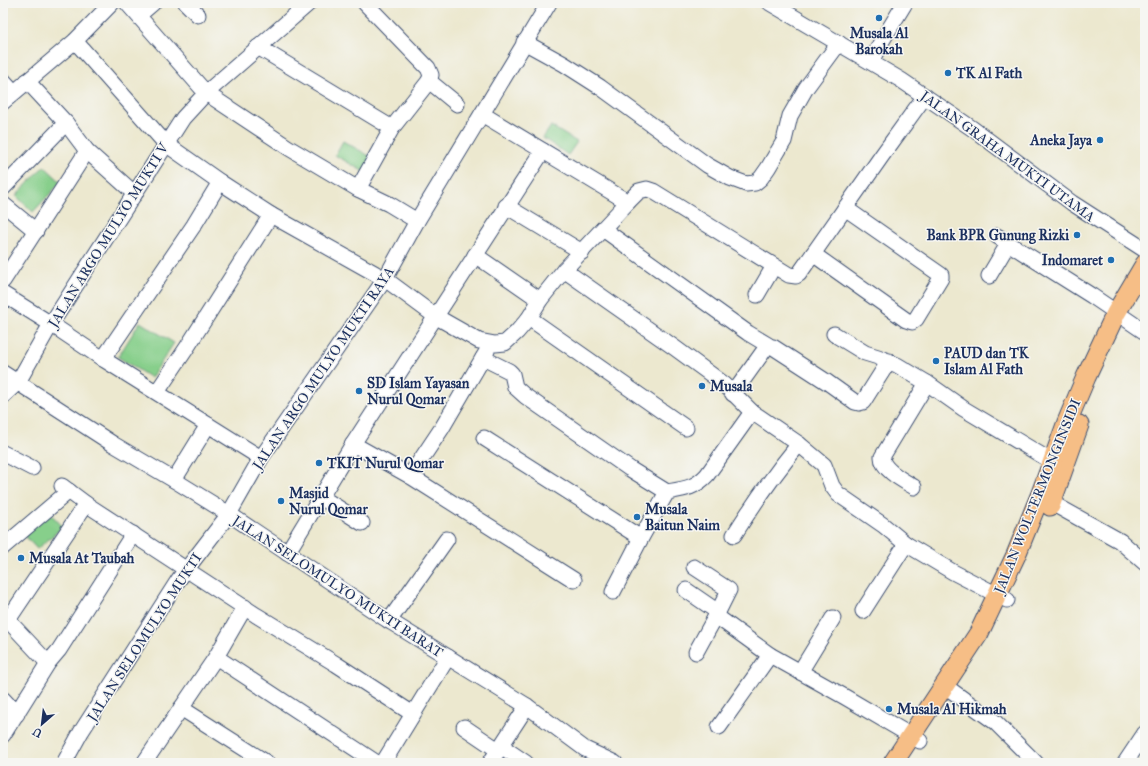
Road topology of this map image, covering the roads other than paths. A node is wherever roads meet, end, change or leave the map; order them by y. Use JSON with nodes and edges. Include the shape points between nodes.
{"nodes":[{"id":1,"x":112,"y":3,"type":"edge"},
{"id":2,"x":127,"y":3,"type":"edge"},
{"id":3,"x":153,"y":3,"type":"edge"},
{"id":4,"x":186,"y":3,"type":"edge"},
{"id":5,"x":309,"y":3,"type":"edge"},
{"id":6,"x":365,"y":3,"type":"edge"},
{"id":7,"x":548,"y":3,"type":"edge"},
{"id":8,"x":770,"y":3,"type":"edge"},
{"id":9,"x":900,"y":5,"type":"edge"},
{"id":10,"x":139,"y":15,"type":"junction"},
{"id":11,"x":198,"y":15,"type":"dead end"},
{"id":12,"x":75,"y":41,"type":"junction"},
{"id":13,"x":524,"y":42,"type":"junction"},
{"id":14,"x":839,"y":44,"type":"junction"},
{"id":15,"x":258,"y":47,"type":"junction"},
{"id":16,"x":871,"y":62,"type":"junction"},
{"id":17,"x":3,"y":80,"type":"edge"},
{"id":18,"x":27,"y":81,"type":"junction"},
{"id":19,"x":429,"y":81,"type":"junction"},
{"id":20,"x":206,"y":93,"type":"junction"},
{"id":21,"x":925,"y":96,"type":"junction"},
{"id":22,"x":9,"y":97,"type":"edge"},
{"id":23,"x":457,"y":104,"type":"dead end"},
{"id":24,"x":482,"y":114,"type":"junction"},
{"id":25,"x":66,"y":123,"type":"junction"},
{"id":26,"x":392,"y":128,"type":"junction"},
{"id":27,"x":166,"y":144,"type":"junction"},
{"id":28,"x":87,"y":151,"type":"junction"},
{"id":29,"x":543,"y":151,"type":"junction"},
{"id":30,"x":220,"y":182,"type":"junction"},
{"id":31,"x":3,"y":188,"type":"edge"},
{"id":32,"x":358,"y":190,"type":"junction"},
{"id":33,"x":134,"y":194,"type":"junction"},
{"id":34,"x":628,"y":202,"type":"junction"},
{"id":35,"x":3,"y":204,"type":"edge"},
{"id":36,"x":506,"y":206,"type":"junction"},
{"id":37,"x":845,"y":208,"type":"junction"},
{"id":38,"x":271,"y":215,"type":"junction"},
{"id":39,"x":417,"y":221,"type":"junction"},
{"id":40,"x":603,"y":229,"type":"junction"},
{"id":41,"x":36,"y":231,"type":"junction"},
{"id":42,"x":1145,"y":250,"type":"edge"},
{"id":43,"x":582,"y":252,"type":"junction"},
{"id":44,"x":813,"y":254,"type":"junction"},
{"id":45,"x":475,"y":256,"type":"junction"},
{"id":46,"x":1145,"y":264,"type":"edge"},
{"id":47,"x":774,"y":266,"type":"junction"},
{"id":48,"x":564,"y":270,"type":"junction"},
{"id":49,"x":988,"y":276,"type":"dead end"},
{"id":50,"x":384,"y":279,"type":"junction"},
{"id":51,"x":3,"y":281,"type":"edge"},
{"id":52,"x":1145,"y":287,"type":"edge"},
{"id":53,"x":3,"y":294,"type":"edge"},
{"id":54,"x":757,"y":296,"type":"dead end"},
{"id":55,"x":540,"y":300,"type":"junction"},
{"id":56,"x":435,"y":316,"type":"junction"},
{"id":57,"x":1121,"y":316,"type":"junction"},
{"id":58,"x":529,"y":318,"type":"junction"},
{"id":59,"x":52,"y":324,"type":"junction"},
{"id":60,"x":1145,"y":332,"type":"edge"},
{"id":61,"x":834,"y":334,"type":"dead end"},
{"id":62,"x":772,"y":347,"type":"dead end"},
{"id":63,"x":103,"y":359,"type":"junction"},
{"id":64,"x":889,"y":361,"type":"junction"},
{"id":65,"x":3,"y":373,"type":"edge"},
{"id":66,"x":18,"y":382,"type":"junction"},
{"id":67,"x":927,"y":383,"type":"junction"},
{"id":68,"x":157,"y":392,"type":"junction"},
{"id":69,"x":733,"y":394,"type":"junction"},
{"id":70,"x":3,"y":396,"type":"edge"},
{"id":71,"x":752,"y":412,"type":"junction"},
{"id":72,"x":208,"y":425,"type":"junction"},
{"id":73,"x":686,"y":428,"type":"dead end"},
{"id":74,"x":484,"y":438,"type":"dead end"},
{"id":75,"x":353,"y":444,"type":"junction"},
{"id":76,"x":799,"y":444,"type":"junction"},
{"id":77,"x":3,"y":453,"type":"edge"},
{"id":78,"x":261,"y":458,"type":"junction"},
{"id":79,"x":1058,"y":465,"type":"junction"},
{"id":80,"x":32,"y":468,"type":"dead end"},
{"id":81,"x":410,"y":476,"type":"junction"},
{"id":82,"x":174,"y":480,"type":"junction"},
{"id":83,"x":914,"y":487,"type":"dead end"},
{"id":84,"x":667,"y":492,"type":"junction"},
{"id":85,"x":321,"y":497,"type":"junction"},
{"id":86,"x":1046,"y":499,"type":"junction"},
{"id":87,"x":86,"y":504,"type":"junction"},
{"id":88,"x":229,"y":514,"type":"junction"},
{"id":89,"x":362,"y":523,"type":"dead end"},
{"id":90,"x":133,"y":534,"type":"junction"},
{"id":91,"x":734,"y":535,"type":"dead end"},
{"id":92,"x":641,"y":538,"type":"junction"},
{"id":93,"x":447,"y":540,"type":"dead end"},
{"id":94,"x":906,"y":544,"type":"junction"},
{"id":95,"x":3,"y":547,"type":"edge"},
{"id":96,"x":287,"y":553,"type":"junction"},
{"id":97,"x":1145,"y":562,"type":"edge"},
{"id":98,"x":694,"y":567,"type":"dead end"},
{"id":99,"x":186,"y":569,"type":"junction"},
{"id":100,"x":574,"y":580,"type":"dead end"},
{"id":101,"x":686,"y":590,"type":"dead end"},
{"id":102,"x":613,"y":592,"type":"dead end"},
{"id":103,"x":1002,"y":597,"type":"junction"},
{"id":104,"x":245,"y":607,"type":"junction"},
{"id":105,"x":863,"y":611,"type":"dead end"},
{"id":106,"x":717,"y":614,"type":"junction"},
{"id":107,"x":5,"y":618,"type":"edge"},
{"id":108,"x":834,"y":618,"type":"dead end"},
{"id":109,"x":389,"y":620,"type":"junction"},
{"id":110,"x":696,"y":652,"type":"dead end"},
{"id":111,"x":770,"y":655,"type":"junction"},
{"id":112,"x":216,"y":657,"type":"junction"},
{"id":113,"x":448,"y":658,"type":"junction"},
{"id":114,"x":48,"y":663,"type":"junction"},
{"id":115,"x":800,"y":672,"type":"junction"},
{"id":116,"x":950,"y":689,"type":"junction"},
{"id":117,"x":3,"y":699,"type":"edge"},
{"id":118,"x":527,"y":706,"type":"junction"},
{"id":119,"x":181,"y":708,"type":"junction"},
{"id":120,"x":16,"y":714,"type":"junction"},
{"id":121,"x":413,"y":714,"type":"junction"},
{"id":122,"x":464,"y":727,"type":"dead end"},
{"id":123,"x":719,"y":727,"type":"dead end"},
{"id":124,"x":1145,"y":733,"type":"edge"},
{"id":125,"x":3,"y":735,"type":"edge"},
{"id":126,"x":916,"y":738,"type":"junction"},
{"id":127,"x":497,"y":753,"type":"edge"},
{"id":128,"x":1028,"y":760,"type":"edge"},
{"id":129,"x":150,"y":761,"type":"edge"},
{"id":130,"x":64,"y":763,"type":"edge"},
{"id":131,"x":267,"y":763,"type":"edge"},
{"id":132,"x":377,"y":763,"type":"edge"},
{"id":133,"x":383,"y":763,"type":"edge"},
{"id":134,"x":526,"y":763,"type":"edge"},
{"id":135,"x":615,"y":763,"type":"edge"},
{"id":136,"x":893,"y":763,"type":"edge"},
{"id":137,"x":906,"y":763,"type":"edge"},
{"id":138,"x":1125,"y":763,"type":"edge"}],
"edges":[{"from":1,"to":12,"type":"street"},
{"from":2,"to":10,"type":"street"},
{"from":3,"to":10,"type":"street"},
{"from":4,"to":11,"type":"street"},
{"from":5,"to":15,"type":"street","name":"JALAN ARGO MULYO MUKTI V"},
{"from":6,"to":19,"type":"street","via":[[428,68],[431,75]]},
{"from":7,"to":13,"type":"street","name":"JALAN ARGO MULYO MUKTI RAYA"},
{"from":8,"to":14,"type":"street","name":"JALAN GRAHA MUKTI UTAMA"},
{"from":9,"to":16,"type":"street"},
{"from":10,"to":20,"type":"street"},
{"from":12,"to":18,"type":"street"},
{"from":12,"to":27,"type":"street"},
{"from":13,"to":14,"type":"street","via":[[600,87],[707,165],[746,184],[755,183],[768,168],[784,141],[790,116],[806,88]]},
{"from":13,"to":24,"type":"street","name":"JALAN ARGO MULYO MUKTI RAYA"},
{"from":14,"to":16,"type":"street","name":"JALAN GRAHA MUKTI UTAMA"},
{"from":15,"to":20,"type":"street","name":"JALAN ARGO MULYO MUKTI V"},
{"from":15,"to":26,"type":"street"},
{"from":16,"to":21,"type":"street","name":"JALAN GRAHA MUKTI UTAMA"},
{"from":17,"to":22,"type":"street"},
{"from":18,"to":22,"type":"street"},
{"from":18,"to":25,"type":"street"},
{"from":19,"to":23,"type":"street"},
{"from":19,"to":26,"type":"street"},
{"from":20,"to":27,"type":"street","name":"JALAN ARGO MULYO MUKTI V","via":[[183,118]]},
{"from":20,"to":32,"type":"street"},
{"from":21,"to":37,"type":"street"},
{"from":21,"to":42,"type":"street","name":"JALAN GRAHA MUKTI UTAMA","via":[[1072,203]]},
{"from":24,"to":29,"type":"street"},
{"from":24,"to":39,"type":"street","name":"JALAN ARGO MULYO MUKTI RAYA"},
{"from":25,"to":28,"type":"street"},
{"from":25,"to":31,"type":"street"},
{"from":26,"to":32,"type":"street"},
{"from":27,"to":30,"type":"street"},
{"from":27,"to":33,"type":"street","name":"JALAN ARGO MULYO MUKTI V"},
{"from":28,"to":33,"type":"street"},
{"from":28,"to":41,"type":"street"},
{"from":29,"to":34,"type":"street"},
{"from":29,"to":36,"type":"street"},
{"from":30,"to":38,"type":"street"},
{"from":30,"to":63,"type":"street","via":[[194,225]]},
{"from":32,"to":39,"type":"street","via":[[389,204]]},
{"from":33,"to":59,"type":"street","name":"JALAN ARGO MULYO MUKTI V"},
{"from":34,"to":40,"type":"street"},
{"from":34,"to":47,"type":"street","via":[[639,191],[653,191]]},
{"from":35,"to":41,"type":"street"},
{"from":36,"to":43,"type":"street"},
{"from":36,"to":45,"type":"street"},
{"from":37,"to":44,"type":"street"},
{"from":37,"to":44,"type":"street","via":[[941,275],[916,319],[912,322],[906,320]]},
{"from":38,"to":50,"type":"street"},
{"from":38,"to":68,"type":"street"},
{"from":39,"to":50,"type":"street","name":"JALAN ARGO MULYO MUKTI RAYA"},
{"from":40,"to":43,"type":"street"},
{"from":40,"to":69,"type":"street","via":[[768,345]]},
{"from":41,"to":51,"type":"street"},
{"from":43,"to":48,"type":"street"},
{"from":44,"to":47,"type":"street","via":[[796,276]]},
{"from":45,"to":55,"type":"street"},
{"from":45,"to":56,"type":"street"},
{"from":46,"to":57,"type":"main road","name":"JALAN WOLTERMONGINSIDI"},
{"from":47,"to":54,"type":"street"},
{"from":48,"to":55,"type":"street"},
{"from":48,"to":69,"type":"street","via":[[675,348],[724,384]]},
{"from":49,"to":57,"type":"street","via":[[1003,240]]},
{"from":50,"to":56,"type":"street"},
{"from":50,"to":78,"type":"street","name":"JALAN ARGO MULYO MUKTI RAYA"},
{"from":52,"to":57,"type":"main road","name":"JALAN WOLTERMONGINSIDI"},
{"from":53,"to":59,"type":"street"},
{"from":55,"to":58,"type":"street"},
{"from":56,"to":58,"type":"street","via":[[479,341],[495,344],[505,343]]},
{"from":56,"to":75,"type":"street"},
{"from":57,"to":60,"type":"street"},
{"from":57,"to":79,"type":"main road","name":"JALAN WOLTERMONGINSIDI","via":[[1097,381],[1072,425]]},
{"from":58,"to":73,"type":"street"},
{"from":59,"to":63,"type":"street"},
{"from":59,"to":66,"type":"street","name":"JALAN ARGO MULYO MUKTI V"},
{"from":61,"to":64,"type":"street","via":[[866,353]]},
{"from":62,"to":64,"type":"street","via":[[859,403],[863,402]]},
{"from":63,"to":68,"type":"street"},
{"from":64,"to":67,"type":"street"},
{"from":65,"to":66,"type":"street","name":"JALAN SELOMULYO MUKTI BARAT"},
{"from":66,"to":70,"type":"street","name":"JALAN ARGO MULYO MUKTI V"},
{"from":66,"to":82,"type":"street","name":"JALAN SELOMULYO MUKTI BARAT"},
{"from":67,"to":79,"type":"street","via":[[964,409]]},
{"from":67,"to":83,"type":"street","via":[[882,457],[886,468]]},
{"from":68,"to":72,"type":"street"},
{"from":69,"to":71,"type":"street"},
{"from":71,"to":76,"type":"street"},
{"from":71,"to":84,"type":"street","via":[[700,483],[690,488]]},
{"from":72,"to":78,"type":"street"},
{"from":72,"to":82,"type":"street"},
{"from":74,"to":92,"type":"street"},
{"from":75,"to":81,"type":"street"},
{"from":75,"to":85,"type":"street"},
{"from":76,"to":91,"type":"street","via":[[759,495]]},
{"from":76,"to":94,"type":"street","via":[[824,465],[838,494]]},
{"from":77,"to":80,"type":"street"},
{"from":78,"to":88,"type":"street","name":"JALAN ARGO MULYO MUKTI RAYA"},
{"from":79,"to":86,"type":"main road","name":"JALAN WOLTERMONGINSIDI"},
{"from":81,"to":84,"type":"street","via":[[485,355],[512,374],[515,387],[525,396]]},
{"from":81,"to":100,"type":"street"},
{"from":82,"to":88,"type":"street","name":"JALAN SELOMULYO MUKTI BARAT"},
{"from":84,"to":92,"type":"street"},
{"from":85,"to":89,"type":"street"},
{"from":85,"to":96,"type":"street"},
{"from":86,"to":97,"type":"street","via":[[1120,541]]},
{"from":86,"to":103,"type":"main road","name":"JALAN WOLTERMONGINSIDI"},
{"from":87,"to":90,"type":"street"},
{"from":87,"to":95,"type":"street","via":[[65,488]]},
{"from":87,"to":107,"type":"street"},
{"from":88,"to":96,"type":"street","name":"JALAN SELOMULYO MUKTI BARAT"},
{"from":88,"to":99,"type":"street","name":"JALAN SELOMULYO MUKTI"},
{"from":90,"to":99,"type":"street"},
{"from":90,"to":114,"type":"street","via":[[59,650]]},
{"from":92,"to":102,"type":"street"},
{"from":93,"to":109,"type":"street"},
{"from":94,"to":103,"type":"street"},
{"from":94,"to":105,"type":"street"},
{"from":96,"to":109,"type":"street","name":"JALAN SELOMULYO MUKTI BARAT"},
{"from":98,"to":106,"type":"street","via":[[729,590]]},
{"from":99,"to":104,"type":"street"},
{"from":99,"to":130,"type":"street","name":"JALAN SELOMULYO MUKTI","via":[[81,732]]},
{"from":101,"to":106,"type":"street"},
{"from":103,"to":116,"type":"main road","name":"JALAN WOLTERMONGINSIDI","via":[[979,633]]},
{"from":104,"to":112,"type":"street"},
{"from":104,"to":121,"type":"street"},
{"from":106,"to":110,"type":"street"},
{"from":106,"to":111,"type":"street"},
{"from":107,"to":114,"type":"street"},
{"from":108,"to":115,"type":"street"},
{"from":109,"to":113,"type":"street","name":"JALAN SELOMULYO MUKTI BARAT"},
{"from":111,"to":115,"type":"street"},
{"from":111,"to":123,"type":"street"},
{"from":112,"to":119,"type":"street"},
{"from":112,"to":132,"type":"street"},
{"from":113,"to":118,"type":"street","name":"JALAN SELOMULYO MUKTI BARAT"},
{"from":113,"to":121,"type":"street"},
{"from":114,"to":120,"type":"street"},
{"from":115,"to":126,"type":"street"},
{"from":116,"to":126,"type":"main road","name":"JALAN WOLTERMONGINSIDI"},
{"from":116,"to":128,"type":"street","via":[[996,722]]},
{"from":117,"to":120,"type":"street"},
{"from":118,"to":127,"type":"street"},
{"from":118,"to":135,"type":"street","name":"JALAN SELOMULYO MUKTI BARAT","via":[[585,749]]},
{"from":119,"to":129,"type":"street"},
{"from":119,"to":131,"type":"street"},
{"from":120,"to":125,"type":"street"},
{"from":121,"to":133,"type":"street"},
{"from":122,"to":127,"type":"street"},
{"from":124,"to":138,"type":"street"},
{"from":126,"to":136,"type":"main road","name":"JALAN WOLTERMONGINSIDI"},
{"from":126,"to":137,"type":"main road","name":"JALAN WOLTERMONGINSIDI"},
{"from":127,"to":134,"type":"street"}]}
